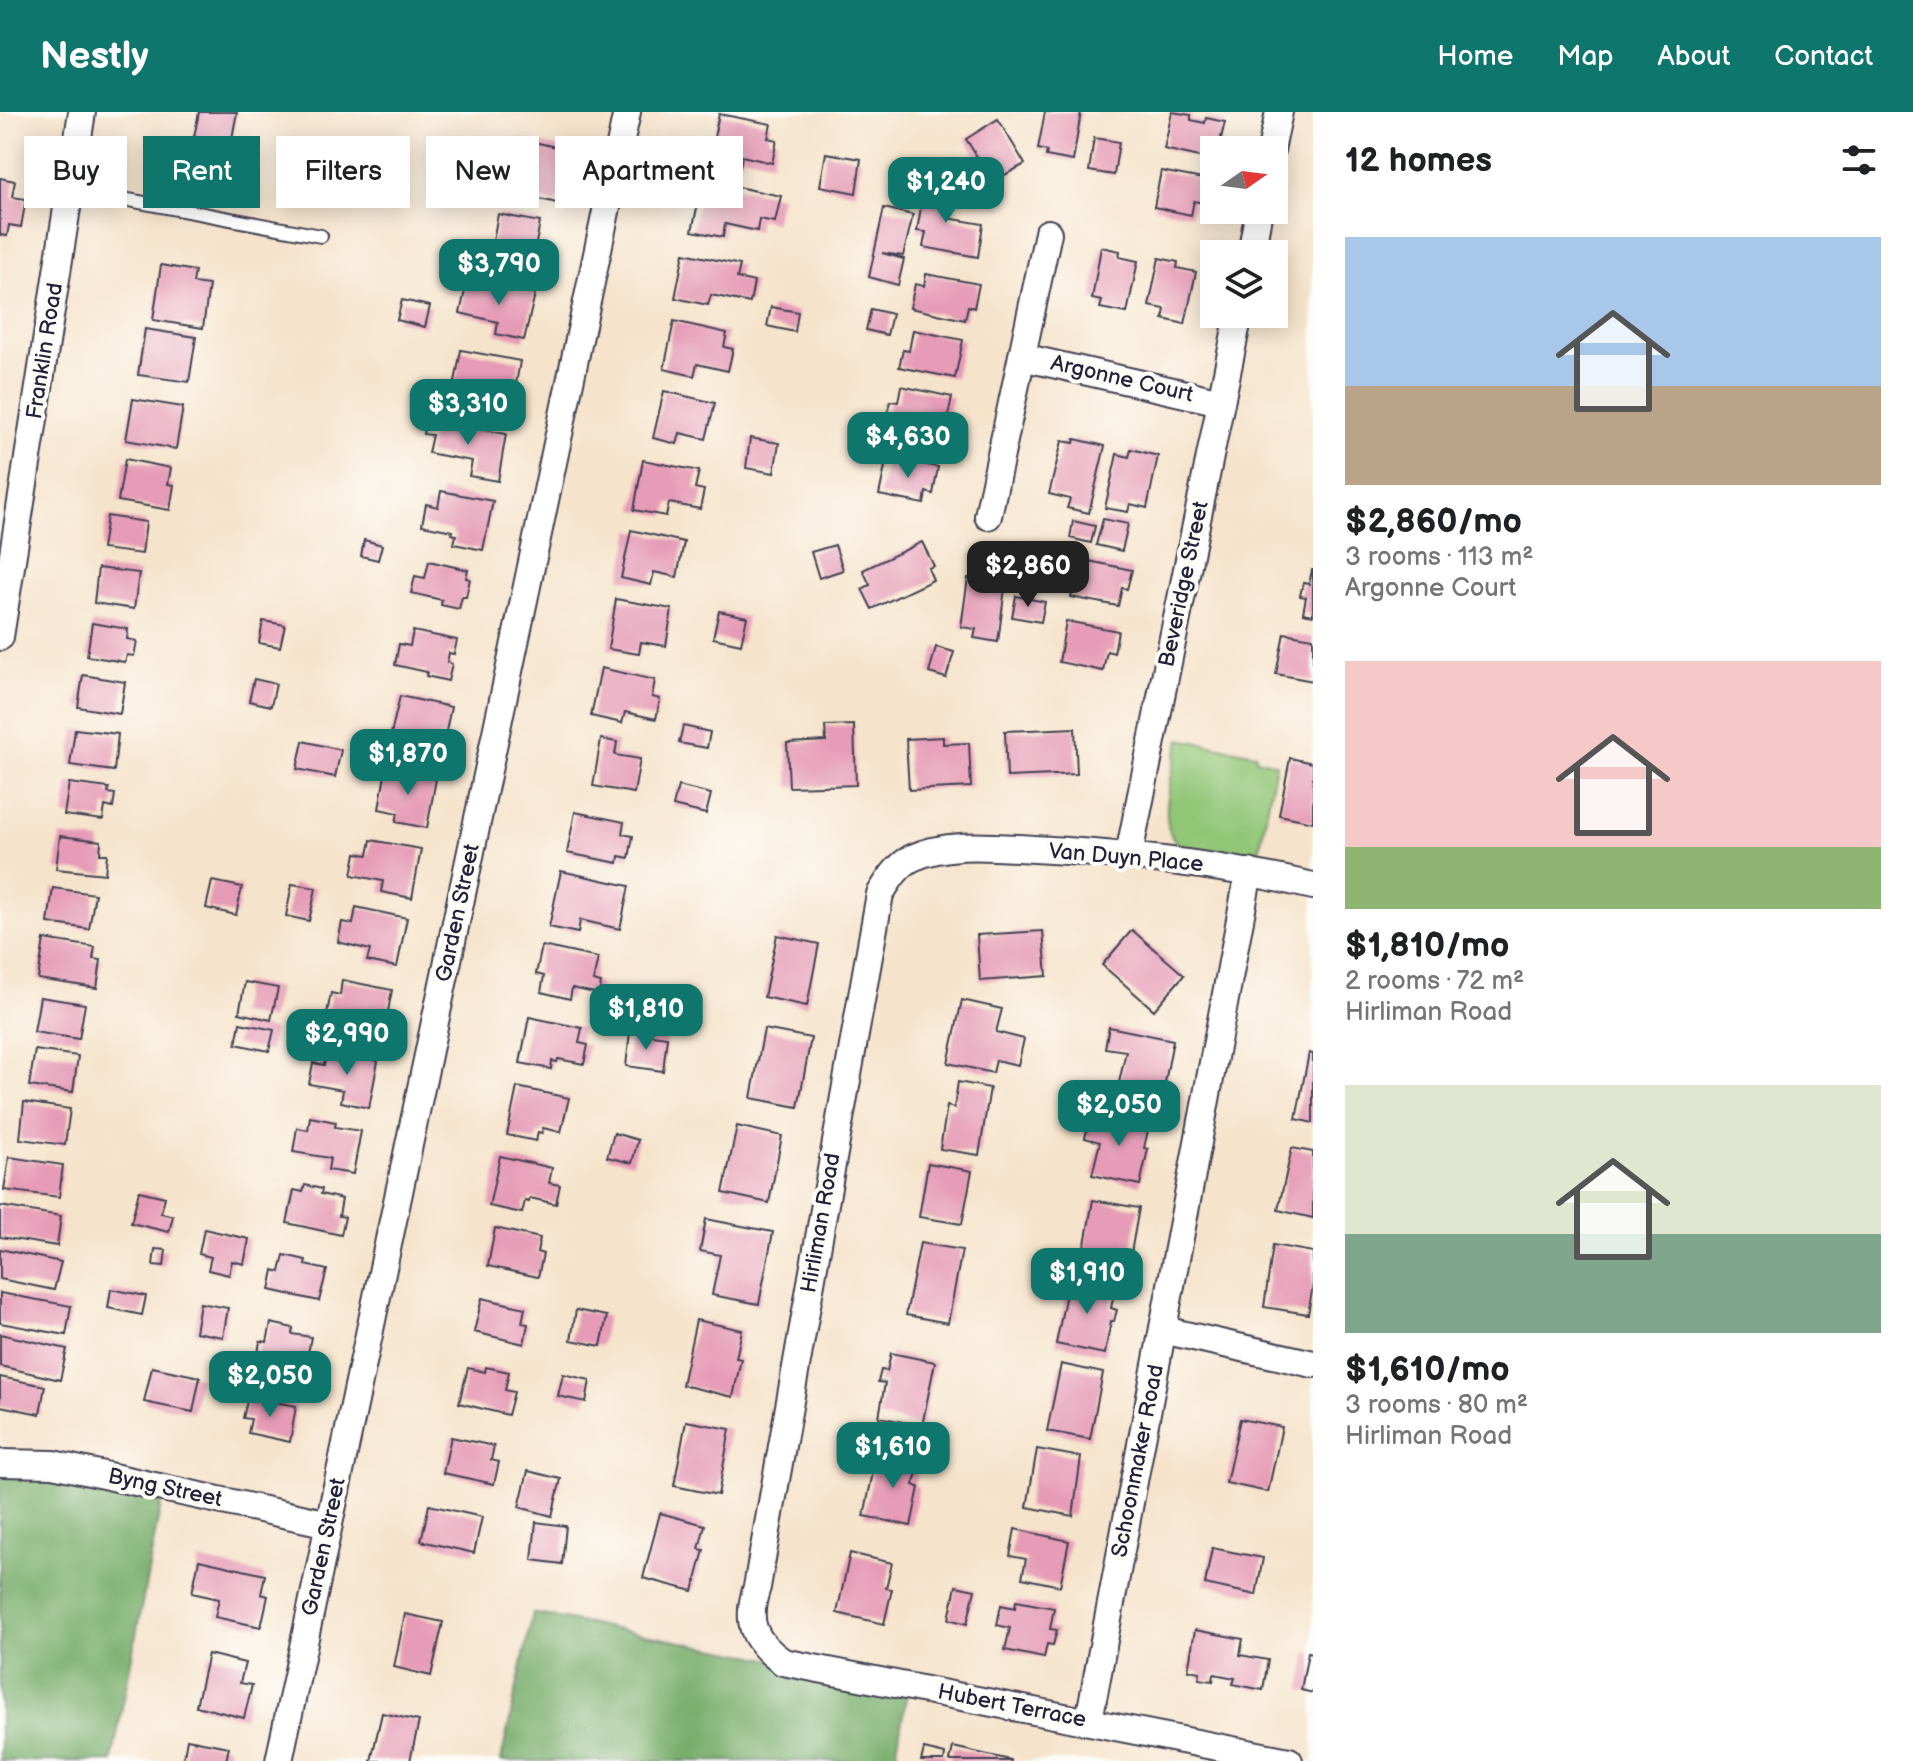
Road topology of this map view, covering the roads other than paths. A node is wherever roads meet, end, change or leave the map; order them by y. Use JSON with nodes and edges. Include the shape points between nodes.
{"nodes":[{"id":1,"x":82,"y":112,"type":"edge"},
{"id":2,"x":1279,"y":112,"type":"edge"},
{"id":3,"x":624,"y":113,"type":"edge"},
{"id":4,"x":78,"y":136,"type":"edge"},
{"id":5,"x":1274,"y":136,"type":"edge"},
{"id":6,"x":127,"y":200,"type":"edge"},
{"id":7,"x":67,"y":208,"type":"edge"},
{"id":8,"x":1048,"y":233,"type":"dead end"},
{"id":9,"x":321,"y":236,"type":"dead end"},
{"id":10,"x":1236,"y":328,"type":"edge"},
{"id":11,"x":1022,"y":357,"type":"junction"},
{"id":12,"x":1221,"y":402,"type":"junction"},
{"id":13,"x":988,"y":516,"type":"dead end"},
{"id":14,"x":0,"y":637,"type":"edge"},
{"id":15,"x":936,"y":850,"type":"joint"},
{"id":16,"x":1129,"y":854,"type":"junction"},
{"id":17,"x":1249,"y":872,"type":"junction"},
{"id":18,"x":1313,"y":886,"type":"edge"},
{"id":19,"x":1163,"y":1330,"type":"junction"},
{"id":20,"x":1313,"y":1364,"type":"edge"},
{"id":21,"x":0,"y":1463,"type":"edge"},
{"id":22,"x":329,"y":1524,"type":"junction"},
{"id":23,"x":752,"y":1625,"type":"joint"},
{"id":24,"x":1089,"y":1720,"type":"junction"},
{"id":25,"x":279,"y":1761,"type":"edge"},
{"id":26,"x":1289,"y":1761,"type":"edge"}],
"edges":[{"from":1,"to":4,"type":"street","name":"Franklin Road"},
{"from":2,"to":5,"type":"street"},
{"from":3,"to":22,"type":"street","name":"Garden Street"},
{"from":6,"to":9,"type":"lane"},
{"from":7,"to":14,"type":"street","name":"Franklin Road"},
{"from":8,"to":11,"type":"street","name":"Argonne Court"},
{"from":10,"to":12,"type":"street","name":"Beveridge Street"},
{"from":11,"to":12,"type":"street","name":"Argonne Court"},
{"from":11,"to":13,"type":"street","name":"Argonne Court"},
{"from":12,"to":16,"type":"street","name":"Beveridge Street"},
{"from":15,"to":16,"type":"street","name":"Van Duyn Place","via":[[987,847]]},
{"from":15,"to":23,"type":"street","name":"Hirliman Road","via":[[893,873],[880,894],[751,1606]]},
{"from":16,"to":17,"type":"street","name":"Van Duyn Place"},
{"from":17,"to":18,"type":"street","name":"Van Duyn Place"},
{"from":17,"to":19,"type":"street","name":"Schoonmaker Road"},
{"from":19,"to":20,"type":"street"},
{"from":19,"to":24,"type":"street","name":"Schoonmaker Road"},
{"from":21,"to":22,"type":"street","name":"Byng Street","via":[[53,1464]]},
{"from":22,"to":25,"type":"street","name":"Garden Street"},
{"from":23,"to":24,"type":"street","name":"Hubert Terrace","via":[[765,1649],[783,1662]]},
{"from":24,"to":26,"type":"street","name":"Hubert Terrace"}]}
